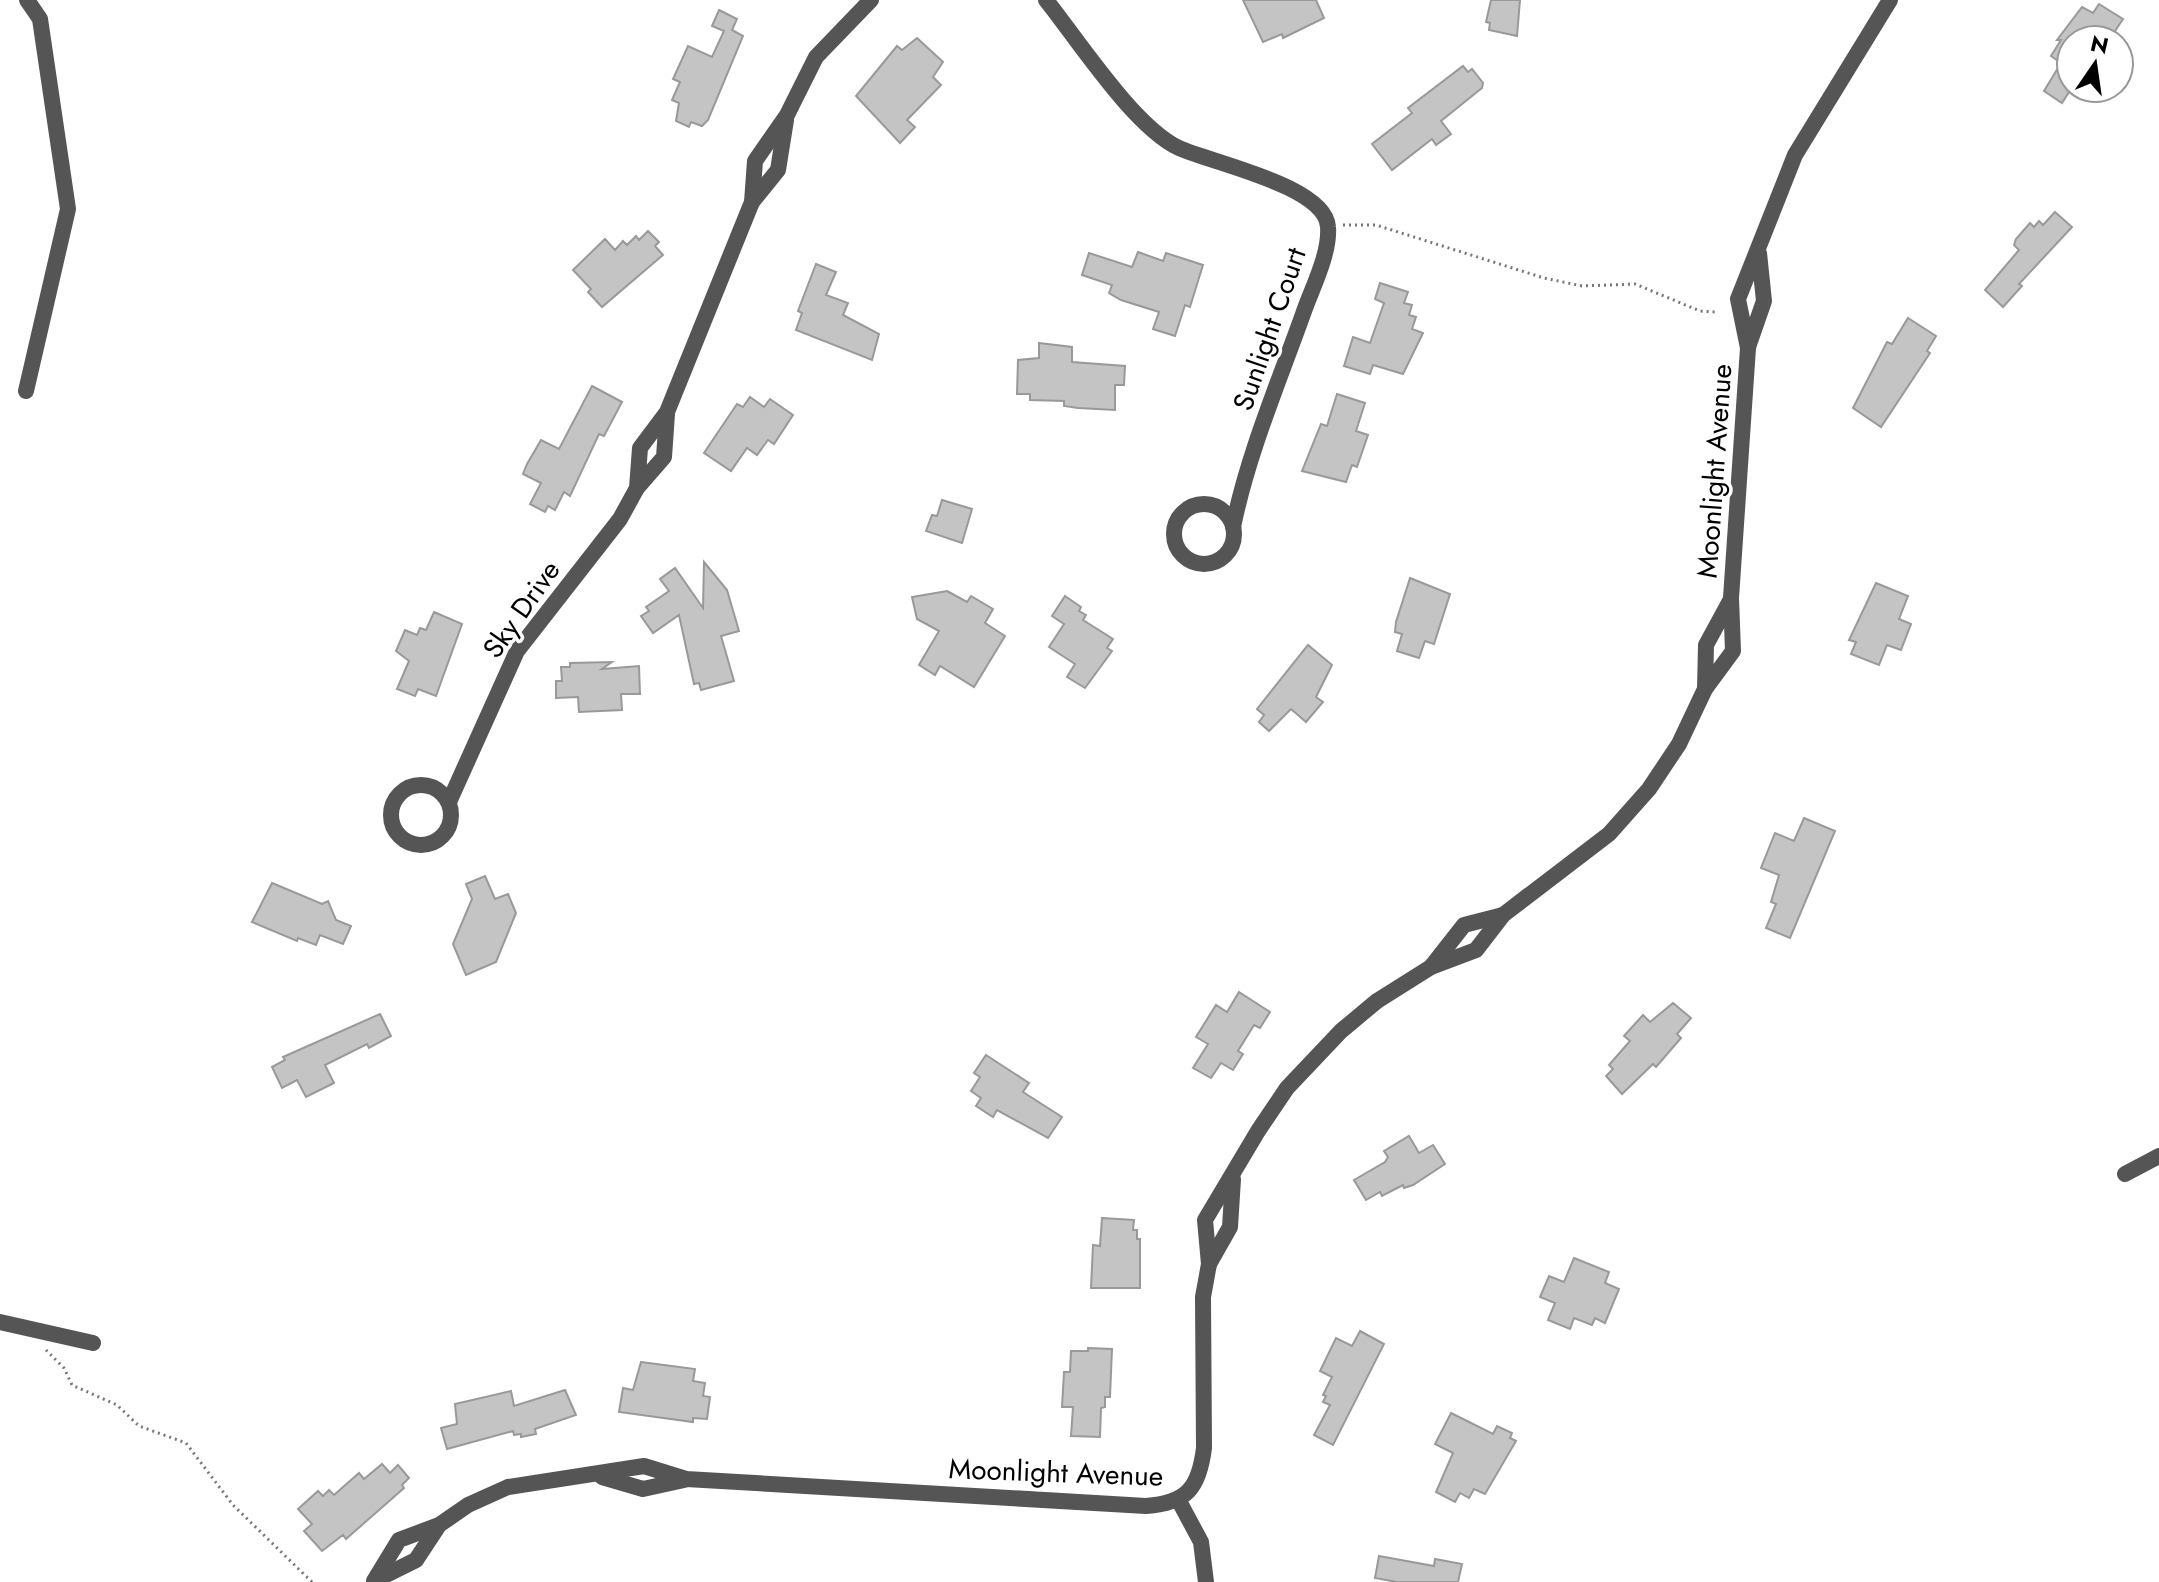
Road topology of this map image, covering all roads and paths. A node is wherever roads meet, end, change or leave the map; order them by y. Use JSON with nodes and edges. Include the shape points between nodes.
{"nodes":[{"id":1,"x":27,"y":0,"type":"edge"},
{"id":2,"x":871,"y":0,"type":"edge"},
{"id":3,"x":1046,"y":0,"type":"edge"},
{"id":4,"x":1890,"y":0,"type":"edge"},
{"id":5,"x":787,"y":115,"type":"junction"},
{"id":6,"x":752,"y":202,"type":"junction"},
{"id":7,"x":1329,"y":225,"type":"junction"},
{"id":8,"x":1759,"y":251,"type":"junction"},
{"id":9,"x":1716,"y":312,"type":"dead end"},
{"id":10,"x":1748,"y":348,"type":"junction"},
{"id":11,"x":26,"y":391,"type":"dead end"},
{"id":12,"x":667,"y":412,"type":"junction"},
{"id":13,"x":637,"y":488,"type":"junction"},
{"id":14,"x":1225,"y":503,"type":"junction"},
{"id":15,"x":1731,"y":598,"type":"junction"},
{"id":16,"x":1705,"y":689,"type":"junction"},
{"id":17,"x":463,"y":769,"type":"junction"},
{"id":18,"x":426,"y":785,"type":"junction"},
{"id":19,"x":449,"y":802,"type":"junction"},
{"id":20,"x":1503,"y":915,"type":"junction"},
{"id":21,"x":1431,"y":967,"type":"junction"},
{"id":22,"x":2159,"y":1156,"type":"edge"},
{"id":23,"x":2125,"y":1174,"type":"dead end"},
{"id":24,"x":1233,"y":1177,"type":"junction"},
{"id":25,"x":1209,"y":1264,"type":"junction"},
{"id":26,"x":0,"y":1322,"type":"edge"},
{"id":27,"x":43,"y":1330,"type":"junction"},
{"id":28,"x":93,"y":1343,"type":"dead end"},
{"id":29,"x":1179,"y":1501,"type":"junction"},
{"id":30,"x":439,"y":1525,"type":"junction"},
{"id":31,"x":374,"y":1581,"type":"edge"},
{"id":32,"x":312,"y":1582,"type":"edge"},
{"id":33,"x":1206,"y":1582,"type":"edge"}],
"edges":[{"from":1,"to":11,"type":"street","via":[[40,19],[68,209]]},
{"from":2,"to":5,"type":"street","name":"Sky Drive","via":[[816,57]]},
{"from":3,"to":7,"type":"street","name":"Sunlight Court","via":[[1148,126],[1197,156],[1304,193],[1320,206]]},
{"from":4,"to":8,"type":"street","name":"Moonlight Avenue","via":[[1795,155]]},
{"from":5,"to":6,"type":"street","name":"Sky Drive","via":[[778,170]]},
{"from":5,"to":6,"type":"street","name":"Sky Drive","via":[[755,161]]},
{"from":6,"to":12,"type":"street","name":"Sky Drive"},
{"from":7,"to":9,"type":"path","via":[[1376,225],[1544,278],[1582,286],[1635,284],[1700,311]]},
{"from":7,"to":14,"type":"street","name":"Sunlight Court","via":[[1242,485]]},
{"from":8,"to":10,"type":"street","name":"Moonlight Avenue","via":[[1764,301]]},
{"from":8,"to":10,"type":"street","name":"Moonlight Avenue","via":[[1738,299]]},
{"from":10,"to":15,"type":"street","name":"Moonlight Avenue"},
{"from":12,"to":13,"type":"street","name":"Sky Drive","via":[[640,448]]},
{"from":12,"to":13,"type":"street","name":"Sky Drive","via":[[664,457]]},
{"from":13,"to":17,"type":"street","name":"Sky Drive","via":[[620,519],[517,651]]},
{"from":14,"to":14,"type":"street","via":[[1195,504],[1178,516],[1173,535],[1181,554],[1198,563],[1218,561],[1231,546],[1233,527]]},
{"from":15,"to":16,"type":"street","name":"Moonlight Avenue","via":[[1706,645]]},
{"from":15,"to":16,"type":"street","name":"Moonlight Avenue","via":[[1733,651]]},
{"from":16,"to":20,"type":"street","name":"Moonlight Avenue","via":[[1679,744],[1609,834]]},
{"from":17,"to":18,"type":"street"},
{"from":17,"to":19,"type":"street","name":"Sky Drive"},
{"from":18,"to":19,"type":"street"},
{"from":18,"to":19,"type":"street","via":[[407,788],[394,801],[392,820],[401,836],[420,845],[439,839],[451,822]]},
{"from":20,"to":21,"type":"street","name":"Moonlight Avenue","via":[[1476,950]]},
{"from":20,"to":21,"type":"street","name":"Moonlight Avenue","via":[[1464,925]]},
{"from":21,"to":24,"type":"street","name":"Moonlight Avenue","via":[[1377,1001],[1309,1061],[1258,1131]]},
{"from":22,"to":23,"type":"street"},
{"from":24,"to":25,"type":"street","name":"Moonlight Avenue","via":[[1230,1227]]},
{"from":24,"to":25,"type":"street","name":"Moonlight Avenue","via":[[1205,1220]]},
{"from":25,"to":29,"type":"street","name":"Moonlight Avenue","via":[[1203,1297],[1201,1472]]},
{"from":26,"to":27,"type":"street"},
{"from":27,"to":28,"type":"street"},
{"from":27,"to":32,"type":"path","via":[[40,1346],[54,1356],[72,1385],[117,1405],[129,1419],[186,1443],[233,1505]]},
{"from":29,"to":30,"type":"street","name":"Moonlight Avenue","via":[[1146,1506],[686,1479],[644,1466],[608,1476],[557,1477],[508,1487]]},
{"from":29,"to":33,"type":"street","via":[[1201,1542]]},
{"from":30,"to":31,"type":"street","name":"Moonlight Avenue","via":[[416,1560]]},
{"from":30,"to":31,"type":"street","name":"Moonlight Avenue","via":[[399,1540]]}]}
